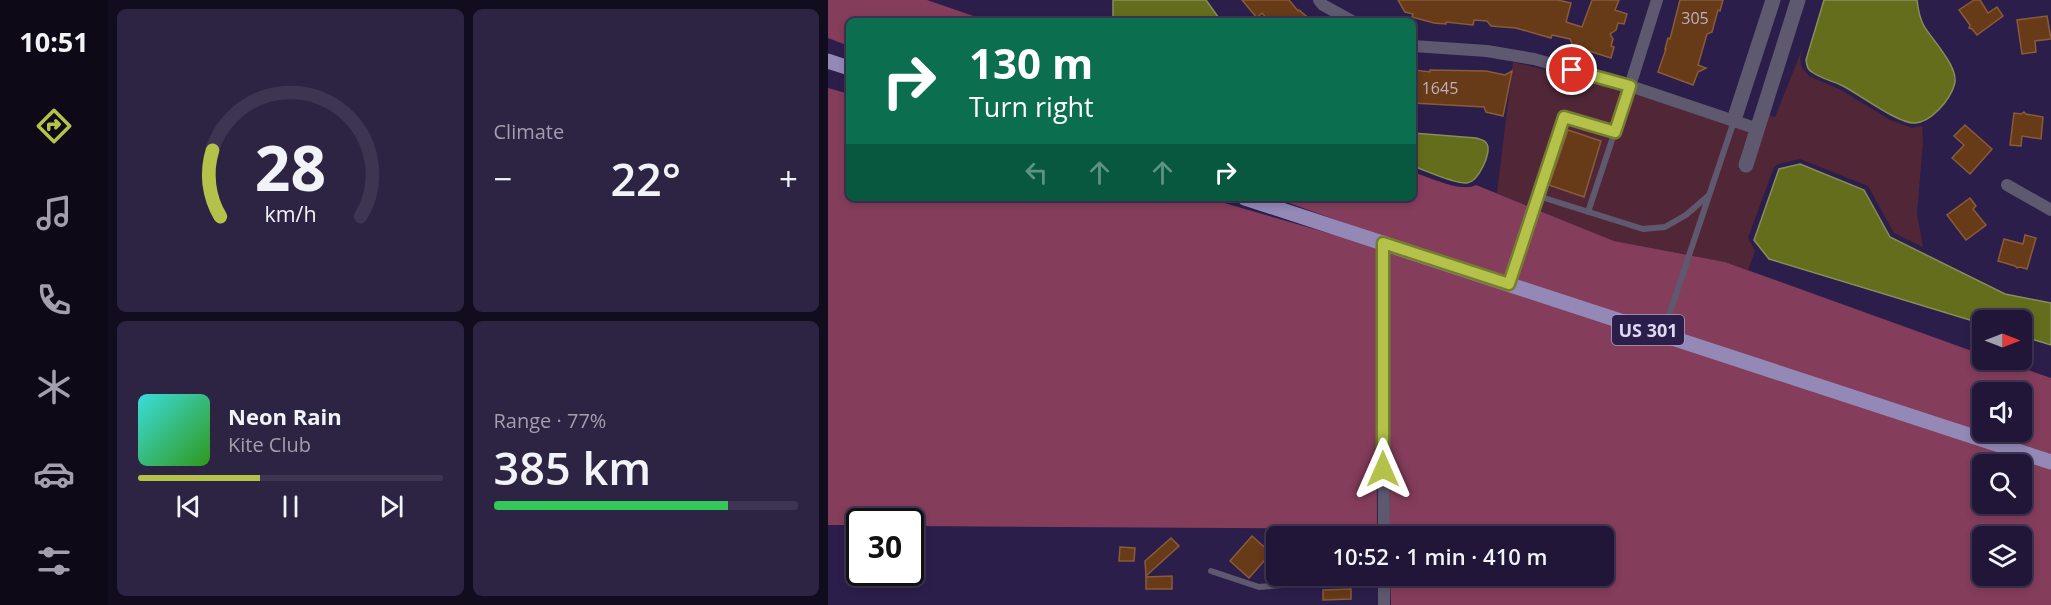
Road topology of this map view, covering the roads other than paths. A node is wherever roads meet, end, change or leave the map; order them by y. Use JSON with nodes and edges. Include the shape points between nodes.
{"nodes":[{"id":1,"x":1319,"y":0,"type":"edge"},
{"id":2,"x":1657,"y":0,"type":"edge"},
{"id":3,"x":1773,"y":0,"type":"edge"},
{"id":4,"x":1798,"y":0,"type":"edge"},
{"id":5,"x":1347,"y":18,"type":"edge"},
{"id":6,"x":1416,"y":46,"type":"edge"},
{"id":7,"x":828,"y":61,"type":"edge"},
{"id":8,"x":846,"y":67,"type":"edge"},
{"id":9,"x":1630,"y":86,"type":"junction"},
{"id":10,"x":1734,"y":120,"type":"junction"},
{"id":11,"x":1758,"y":129,"type":"junction"},
{"id":12,"x":1615,"y":132,"type":"junction"},
{"id":13,"x":1746,"y":165,"type":"dead end"},
{"id":14,"x":2007,"y":185,"type":"dead end"},
{"id":15,"x":1708,"y":195,"type":"junction"},
{"id":16,"x":1538,"y":196,"type":"junction"},
{"id":17,"x":1254,"y":201,"type":"edge"},
{"id":18,"x":2051,"y":210,"type":"edge"},
{"id":19,"x":1588,"y":212,"type":"junction"},
{"id":20,"x":1383,"y":243,"type":"junction"},
{"id":21,"x":1509,"y":284,"type":"junction"},
{"id":22,"x":1662,"y":335,"type":"junction"},
{"id":23,"x":2051,"y":462,"type":"edge"},
{"id":24,"x":1384,"y":526,"type":"edge"},
{"id":25,"x":1211,"y":571,"type":"dead end"},
{"id":26,"x":1270,"y":586,"type":"edge"},
{"id":27,"x":1384,"y":586,"type":"edge"},
{"id":28,"x":1384,"y":605,"type":"edge"}],
"edges":[{"from":1,"to":5,"type":"street"},
{"from":2,"to":9,"type":"street"},
{"from":3,"to":10,"type":"street"},
{"from":4,"to":11,"type":"street"},
{"from":6,"to":9,"type":"street","via":[[1534,59]]},
{"from":7,"to":8,"type":"main road"},
{"from":9,"to":10,"type":"street"},
{"from":9,"to":12,"type":"lane"},
{"from":10,"to":11,"type":"street"},
{"from":10,"to":15,"type":"lane"},
{"from":11,"to":13,"type":"street"},
{"from":12,"to":16,"type":"lane","via":[[1564,117]]},
{"from":12,"to":19,"type":"lane"},
{"from":14,"to":18,"type":"street"},
{"from":15,"to":19,"type":"lane","via":[[1665,227],[1643,229]]},
{"from":15,"to":22,"type":"lane"},
{"from":16,"to":19,"type":"lane"},
{"from":16,"to":21,"type":"lane"},
{"from":17,"to":20,"type":"main road","number":"US 301"},
{"from":20,"to":21,"type":"main road","number":"US 301"},
{"from":20,"to":24,"type":"street"},
{"from":21,"to":22,"type":"main road","number":"US 301"},
{"from":22,"to":23,"type":"main road","number":"US 301"},
{"from":25,"to":26,"type":"lane","via":[[1259,587]]},
{"from":27,"to":28,"type":"street"}]}
